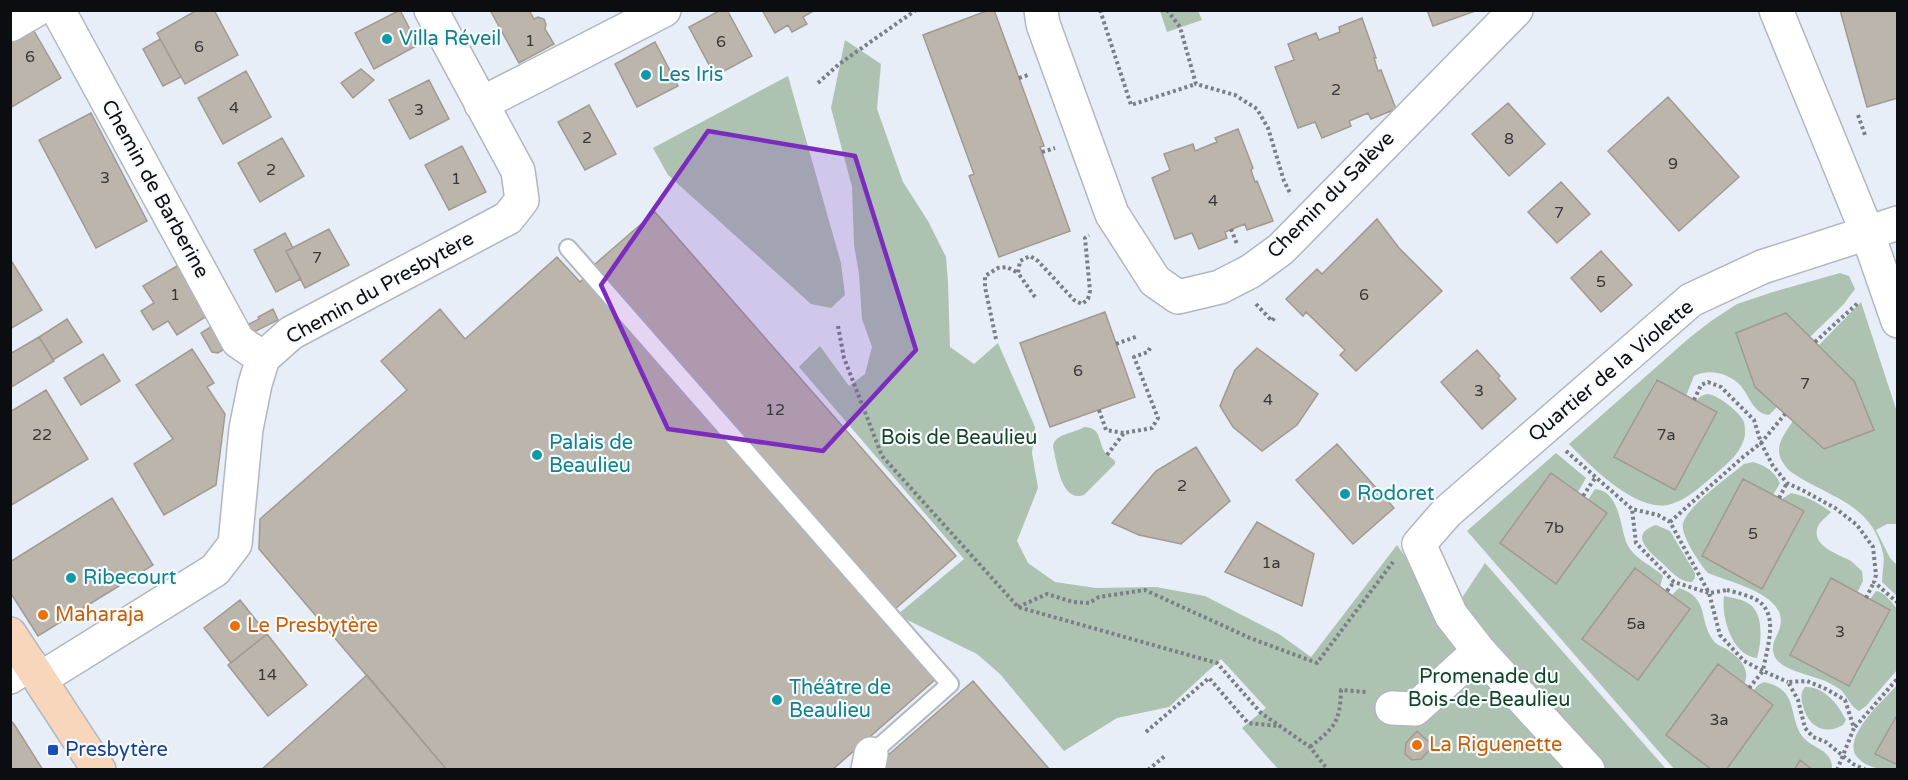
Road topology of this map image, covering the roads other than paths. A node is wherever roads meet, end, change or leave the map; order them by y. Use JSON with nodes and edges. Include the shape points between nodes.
{"nodes":[{"id":1,"x":36,"y":10,"type":"edge"},
{"id":2,"x":58,"y":10,"type":"edge"},
{"id":3,"x":431,"y":10,"type":"edge"},
{"id":4,"x":664,"y":10,"type":"edge"},
{"id":5,"x":1041,"y":10,"type":"edge"},
{"id":6,"x":1516,"y":10,"type":"edge"},
{"id":7,"x":1776,"y":10,"type":"edge"},
{"id":8,"x":10,"y":25,"type":"edge"},
{"id":9,"x":481,"y":104,"type":"junction"},
{"id":10,"x":1898,"y":223,"type":"edge"},
{"id":11,"x":1867,"y":232,"type":"junction"},
{"id":12,"x":568,"y":248,"type":"dead end"},
{"id":13,"x":1898,"y":321,"type":"edge"},
{"id":14,"x":263,"y":358,"type":"junction"},
{"id":15,"x":10,"y":634,"type":"edge"},
{"id":16,"x":1479,"y":651,"type":"junction"},
{"id":17,"x":27,"y":673,"type":"edge"},
{"id":18,"x":1381,"y":700,"type":"road end"},
{"id":19,"x":869,"y":762,"type":"edge"},
{"id":20,"x":99,"y":770,"type":"edge"},
{"id":21,"x":1588,"y":770,"type":"edge"}],
"edges":[{"from":1,"to":8,"type":"street"},
{"from":2,"to":14,"type":"street","name":"Chemin de Barberine","via":[[238,341]]},
{"from":3,"to":9,"type":"street"},
{"from":4,"to":9,"type":"street"},
{"from":5,"to":6,"type":"street","name":"Chemin du Salève","via":[[1112,214],[1155,281],[1178,297],[1220,287],[1251,272],[1281,249]]},
{"from":7,"to":11,"type":"street"},
{"from":9,"to":14,"type":"street","name":"Chemin du Presbytère","via":[[518,171],[522,200],[508,218],[291,333]]},
{"from":10,"to":11,"type":"street","name":"Quartier de la Violette"},
{"from":11,"to":13,"type":"street"},
{"from":11,"to":16,"type":"street","name":"Quartier de la Violette","via":[[1762,267],[1690,300],[1447,512],[1419,544],[1451,615]]},
{"from":12,"to":19,"type":"lane","via":[[950,684]]},
{"from":14,"to":17,"type":"street","via":[[246,429],[235,544],[215,570]]},
{"from":15,"to":17,"type":"street"},
{"from":16,"to":18,"type":"street","via":[[1415,709]]},
{"from":16,"to":21,"type":"street"},
{"from":17,"to":20,"type":"street"}]}
